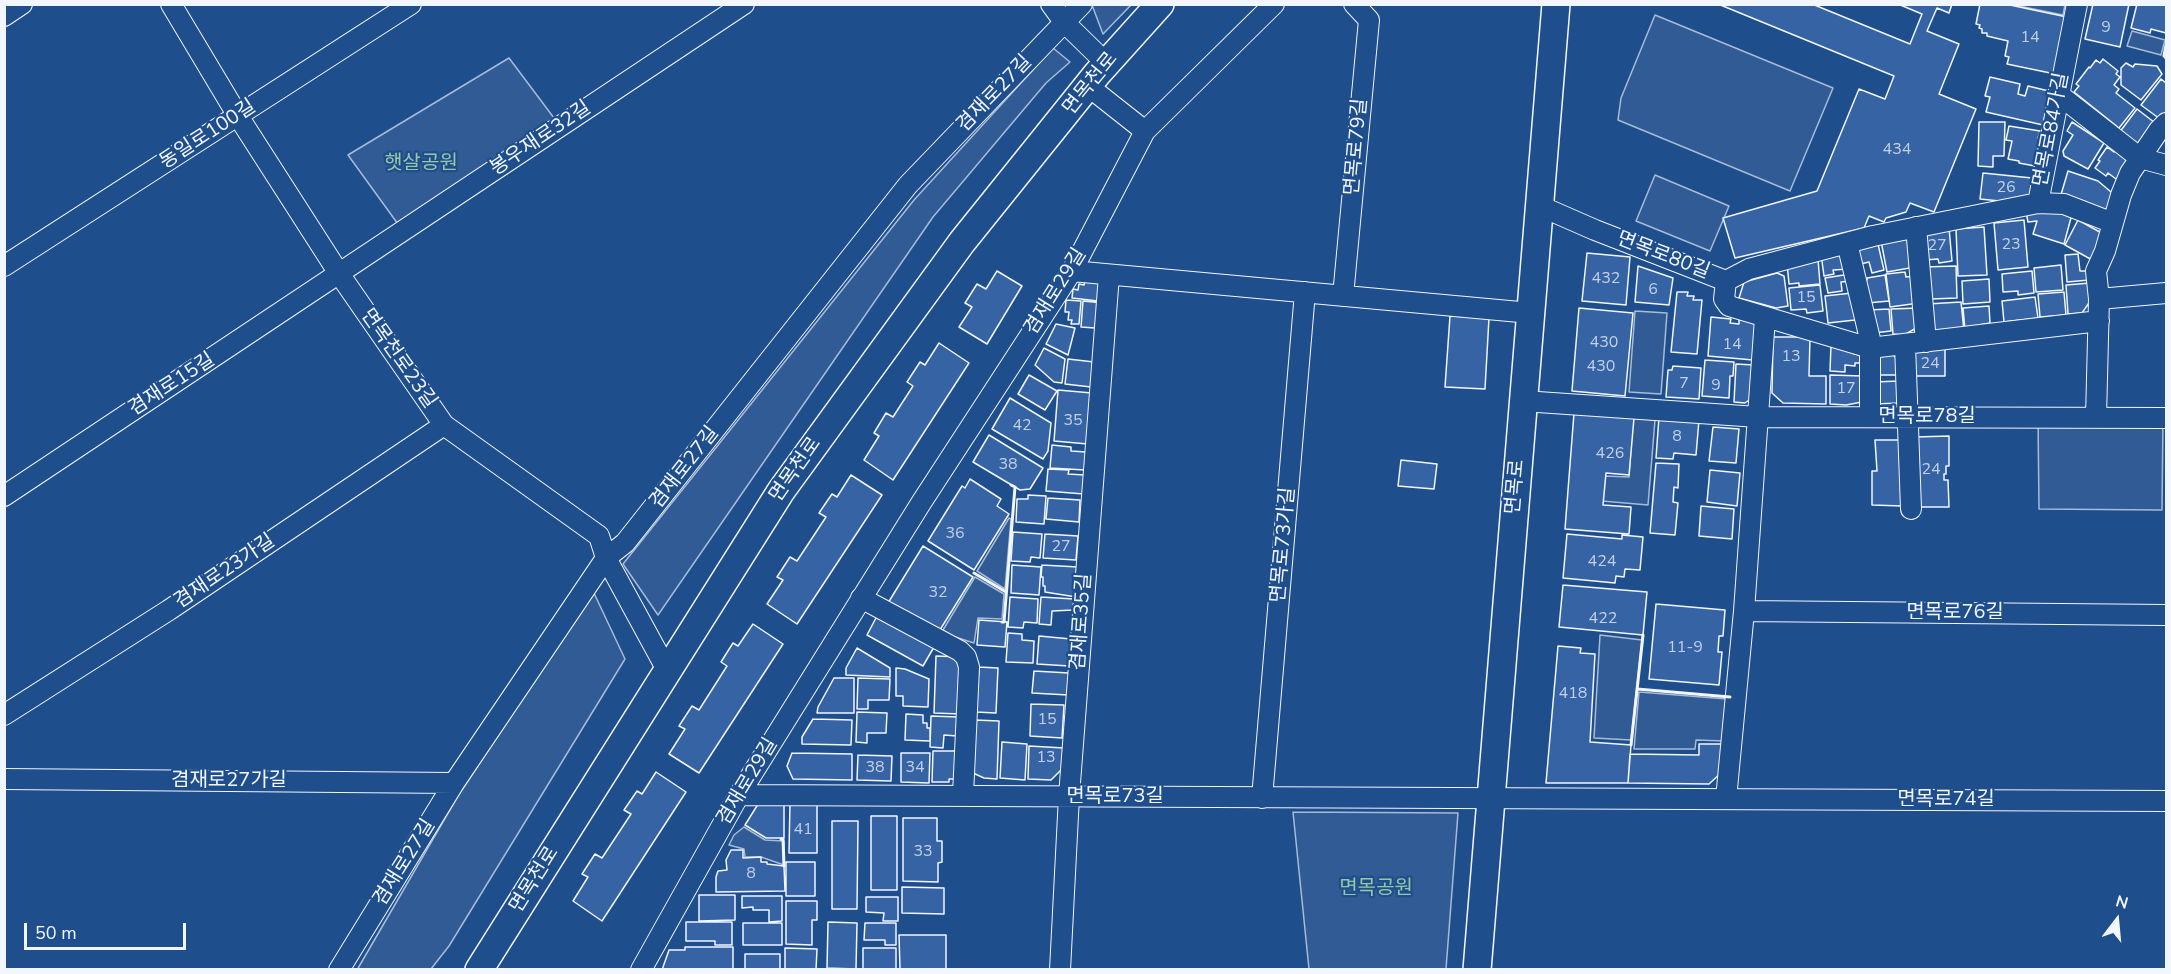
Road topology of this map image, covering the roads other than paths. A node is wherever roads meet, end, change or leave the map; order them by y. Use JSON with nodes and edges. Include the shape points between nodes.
{"nodes":[{"id":1,"x":21,"y":4,"type":"edge"},
{"id":2,"x":171,"y":4,"type":"edge"},
{"id":3,"x":411,"y":4,"type":"edge"},
{"id":4,"x":744,"y":4,"type":"edge"},
{"id":5,"x":1051,"y":4,"type":"edge"},
{"id":6,"x":1082,"y":4,"type":"edge"},
{"id":7,"x":1160,"y":4,"type":"edge"},
{"id":8,"x":1274,"y":4,"type":"edge"},
{"id":9,"x":1354,"y":4,"type":"edge"},
{"id":10,"x":1556,"y":4,"type":"edge"},
{"id":11,"x":2077,"y":4,"type":"edge"},
{"id":12,"x":4,"y":15,"type":"edge"},
{"id":13,"x":1064,"y":22,"type":"junction"},
{"id":14,"x":1106,"y":63,"type":"junction"},
{"id":15,"x":1088,"y":86,"type":"junction"},
{"id":16,"x":2058,"y":94,"type":"junction"},
{"id":17,"x":238,"y":116,"type":"junction"},
{"id":18,"x":2166,"y":123,"type":"edge"},
{"id":19,"x":1145,"y":131,"type":"junction"},
{"id":20,"x":2140,"y":158,"type":"junction"},
{"id":21,"x":2166,"y":165,"type":"edge"},
{"id":22,"x":2038,"y":203,"type":"junction"},
{"id":23,"x":1540,"y":206,"type":"junction"},
{"id":24,"x":2113,"y":223,"type":"junction"},
{"id":25,"x":1916,"y":227,"type":"junction"},
{"id":26,"x":1847,"y":243,"type":"junction"},
{"id":27,"x":4,"y":266,"type":"edge"},
{"id":28,"x":1071,"y":271,"type":"junction"},
{"id":29,"x":340,"y":275,"type":"junction"},
{"id":30,"x":1108,"y":275,"type":"junction"},
{"id":31,"x":1726,"y":281,"type":"junction"},
{"id":32,"x":1305,"y":292,"type":"junction"},
{"id":33,"x":2166,"y":293,"type":"edge"},
{"id":34,"x":1343,"y":296,"type":"junction"},
{"id":35,"x":2099,"y":299,"type":"junction"},
{"id":36,"x":1531,"y":313,"type":"junction"},
{"id":37,"x":1765,"y":318,"type":"junction"},
{"id":38,"x":2098,"y":321,"type":"junction"},
{"id":39,"x":1926,"y":342,"type":"junction"},
{"id":40,"x":1905,"y":345,"type":"junction"},
{"id":41,"x":1870,"y":348,"type":"junction"},
{"id":42,"x":1523,"y":401,"type":"junction"},
{"id":43,"x":1758,"y":417,"type":"junction"},
{"id":44,"x":1870,"y":417,"type":"junction"},
{"id":45,"x":1908,"y":417,"type":"junction"},
{"id":46,"x":2097,"y":418,"type":"junction"},
{"id":47,"x":2166,"y":418,"type":"edge"},
{"id":48,"x":444,"y":425,"type":"junction"},
{"id":49,"x":4,"y":496,"type":"edge"},
{"id":50,"x":1911,"y":509,"type":"dead end"},
{"id":51,"x":606,"y":558,"type":"junction"},
{"id":52,"x":861,"y":598,"type":"junction"},
{"id":53,"x":1744,"y":611,"type":"junction"},
{"id":54,"x":2166,"y":615,"type":"edge"},
{"id":55,"x":667,"y":670,"type":"junction"},
{"id":56,"x":4,"y":715,"type":"edge"},
{"id":57,"x":4,"y":779,"type":"edge"},
{"id":58,"x":454,"y":783,"type":"junction"},
{"id":59,"x":739,"y":795,"type":"junction"},
{"id":60,"x":963,"y":795,"type":"junction"},
{"id":61,"x":1069,"y":796,"type":"junction"},
{"id":62,"x":1262,"y":798,"type":"junction"},
{"id":63,"x":1491,"y":799,"type":"junction"},
{"id":64,"x":1726,"y":799,"type":"junction"},
{"id":65,"x":2166,"y":801,"type":"edge"},
{"id":66,"x":339,"y":969,"type":"edge"},
{"id":67,"x":479,"y":969,"type":"edge"},
{"id":68,"x":640,"y":969,"type":"edge"},
{"id":69,"x":1060,"y":969,"type":"edge"},
{"id":70,"x":1477,"y":969,"type":"edge"}],
"edges":[{"from":1,"to":12,"type":"street"},
{"from":2,"to":17,"type":"street","name":"면목천로23길"},
{"from":3,"to":17,"type":"street","name":"동일로100길"},
{"from":4,"to":29,"type":"street","name":"봉우재로32길"},
{"from":5,"to":13,"type":"street"},
{"from":6,"to":13,"type":"street","name":"겸재로27길"},
{"from":7,"to":14,"type":"main road","name":"면목천로"},
{"from":8,"to":19,"type":"street","name":"겸재로29길"},
{"from":9,"to":34,"type":"street","name":"면목로79길","via":[[1369,20]]},
{"from":10,"to":23,"type":"main road","name":"면목로"},
{"from":11,"to":16,"type":"street","name":"면목로84가길"},
{"from":13,"to":14,"type":"street"},
{"from":13,"to":51,"type":"street","name":"겸재로27길","via":[[908,185],[625,543]]},
{"from":14,"to":15,"type":"main road","name":"면목천로"},
{"from":15,"to":19,"type":"street"},
{"from":15,"to":55,"type":"main road","name":"면목천로","via":[[962,242],[788,481]]},
{"from":16,"to":20,"type":"street"},
{"from":16,"to":22,"type":"street","name":"면목로84가길"},
{"from":17,"to":27,"type":"street","name":"동일로100길"},
{"from":17,"to":29,"type":"street","name":"면목천로23길"},
{"from":18,"to":20,"type":"street"},
{"from":19,"to":28,"type":"street","name":"겸재로29길"},
{"from":20,"to":21,"type":"street"},
{"from":20,"to":24,"type":"street","via":[[2126,181]]},
{"from":22,"to":24,"type":"street","via":[[2064,204]]},
{"from":22,"to":25,"type":"street","name":"면목로84가길"},
{"from":23,"to":31,"type":"street","name":"면목로80길"},
{"from":23,"to":36,"type":"main road","name":"면목로"},
{"from":24,"to":35,"type":"street","via":[[2096,271]]},
{"from":25,"to":26,"type":"street","name":"면목로84가길"},
{"from":25,"to":39,"type":"street"},
{"from":26,"to":31,"type":"street","name":"면목로84가길","via":[[1749,269]]},
{"from":26,"to":41,"type":"street"},
{"from":28,"to":30,"type":"street"},
{"from":28,"to":52,"type":"street","name":"겸재로29길"},
{"from":29,"to":48,"type":"street","name":"면목천로23길"},
{"from":29,"to":49,"type":"street","name":"겸재로15길"},
{"from":30,"to":32,"type":"street"},
{"from":30,"to":61,"type":"street","name":"겸재로35길"},
{"from":31,"to":37,"type":"street","name":"면목로80길","via":[[1726,305]]},
{"from":32,"to":34,"type":"street"},
{"from":32,"to":62,"type":"street","name":"면목로73가길"},
{"from":33,"to":35,"type":"street"},
{"from":34,"to":36,"type":"street"},
{"from":35,"to":38,"type":"street"},
{"from":36,"to":42,"type":"main road","name":"면목로"},
{"from":37,"to":41,"type":"street","name":"면목로80길"},
{"from":37,"to":43,"type":"street"},
{"from":38,"to":39,"type":"street","name":"면목로80길"},
{"from":38,"to":46,"type":"street"},
{"from":39,"to":40,"type":"street","name":"면목로80길"},
{"from":40,"to":41,"type":"street","name":"면목로80길"},
{"from":40,"to":45,"type":"street"},
{"from":41,"to":44,"type":"street"},
{"from":42,"to":43,"type":"street","name":"면목로78길"},
{"from":42,"to":63,"type":"main road","name":"면목로"},
{"from":43,"to":44,"type":"street","name":"면목로78길"},
{"from":43,"to":53,"type":"street"},
{"from":44,"to":45,"type":"street","name":"면목로78길"},
{"from":45,"to":46,"type":"street","name":"면목로78길"},
{"from":45,"to":50,"type":"street"},
{"from":46,"to":47,"type":"street","name":"면목로78길"},
{"from":48,"to":51,"type":"street","name":"면목천로23길","via":[[599,536]]},
{"from":48,"to":56,"type":"street","name":"겸재로23가길","via":[[169,610]]},
{"from":51,"to":55,"type":"street","name":"면목천로23길"},
{"from":51,"to":58,"type":"street","name":"겸재로27길"},
{"from":52,"to":59,"type":"street","name":"겸재로29길"},
{"from":52,"to":60,"type":"street","via":[[966,657],[969,667]]},
{"from":53,"to":54,"type":"street","name":"면목로76길"},
{"from":53,"to":64,"type":"street"},
{"from":55,"to":67,"type":"main road","name":"면목천로"},
{"from":57,"to":58,"type":"street","name":"겸재로27가길"},
{"from":58,"to":66,"type":"street","name":"겸재로27길"},
{"from":59,"to":60,"type":"street","name":"면목로73길"},
{"from":59,"to":68,"type":"street","name":"겸재로29길"},
{"from":60,"to":61,"type":"street","name":"면목로73길"},
{"from":61,"to":62,"type":"street","name":"면목로73길"},
{"from":61,"to":69,"type":"street","name":"겸재로35길"},
{"from":62,"to":63,"type":"street","name":"면목로73길"},
{"from":63,"to":64,"type":"street","name":"면목로74길"},
{"from":63,"to":70,"type":"main road","name":"면목로"},
{"from":64,"to":65,"type":"street","name":"면목로74길"}]}
